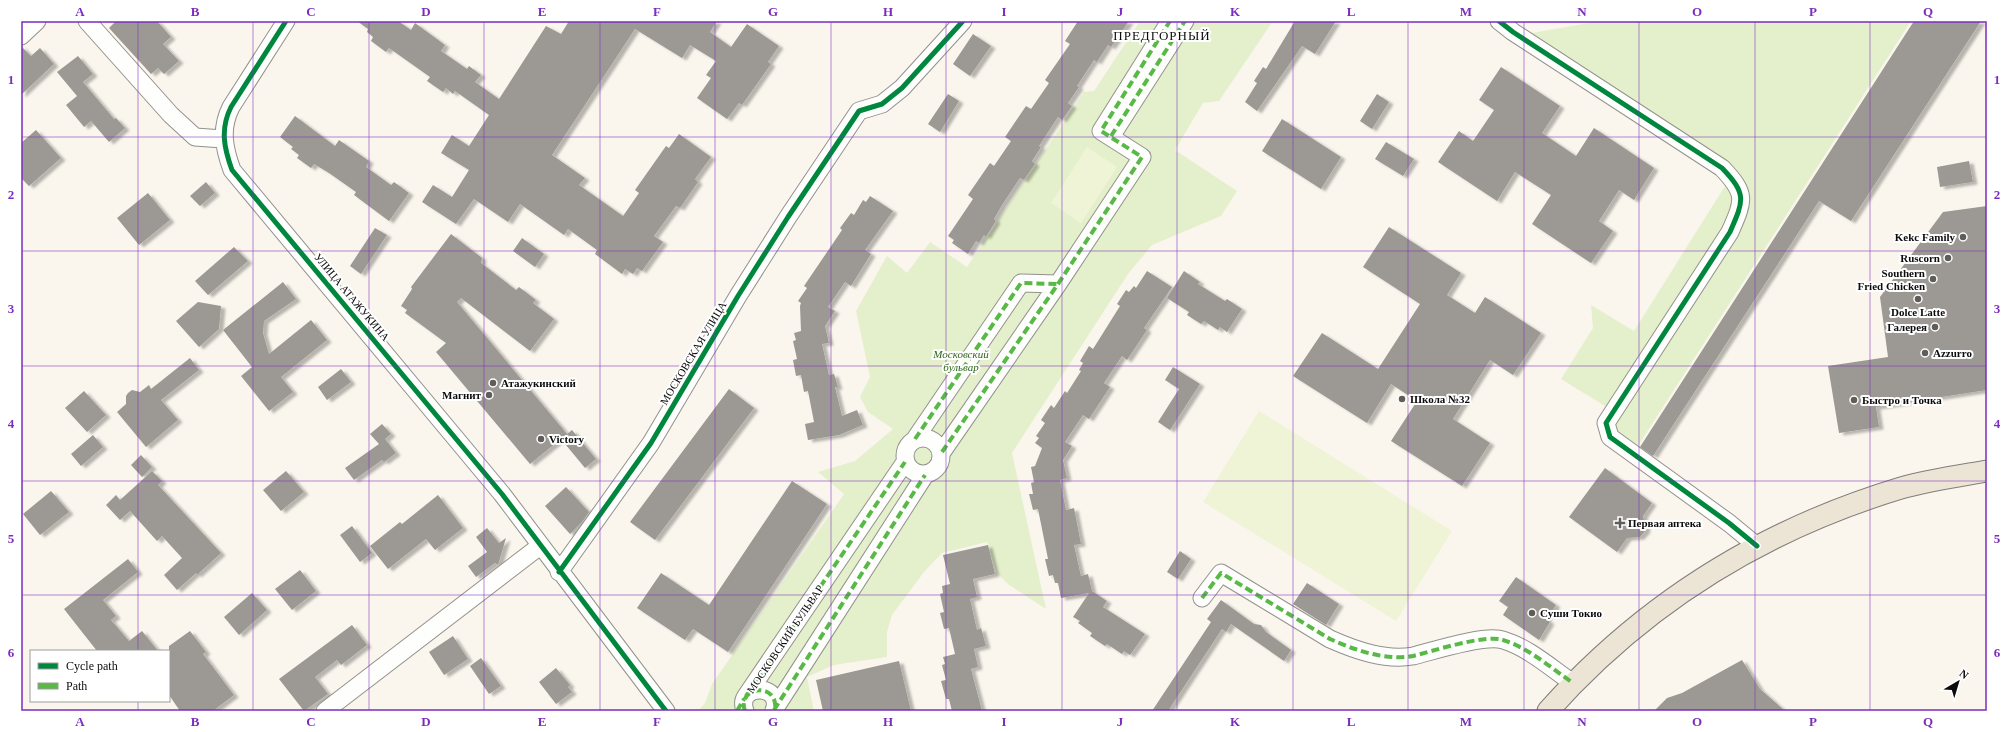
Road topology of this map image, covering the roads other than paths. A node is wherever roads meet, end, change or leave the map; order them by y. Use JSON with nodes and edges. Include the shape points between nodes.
{"nodes":[{"id":1,"x":37,"y":21,"type":"edge"},
{"id":2,"x":87,"y":21,"type":"edge"},
{"id":3,"x":286,"y":21,"type":"edge"},
{"id":4,"x":963,"y":21,"type":"edge"},
{"id":5,"x":1170,"y":21,"type":"edge"},
{"id":6,"x":1185,"y":21,"type":"edge"},
{"id":7,"x":1499,"y":21,"type":"edge"},
{"id":8,"x":21,"y":36,"type":"edge"},
{"id":9,"x":1148,"y":67,"type":"junction"},
{"id":10,"x":223,"y":139,"type":"junction"},
{"id":11,"x":1058,"y":284,"type":"junction"},
{"id":12,"x":915,"y":440,"type":"junction"},
{"id":13,"x":942,"y":452,"type":"junction"},
{"id":14,"x":905,"y":462,"type":"junction"},
{"id":15,"x":1987,"y":471,"type":"edge"},
{"id":16,"x":925,"y":475,"type":"junction"},
{"id":17,"x":540,"y":546,"type":"junction"},
{"id":18,"x":1757,"y":546,"type":"junction"},
{"id":19,"x":559,"y":572,"type":"junction"},
{"id":20,"x":1202,"y":598,"type":"dead end"},
{"id":21,"x":1573,"y":683,"type":"junction"},
{"id":22,"x":746,"y":701,"type":"edge"},
{"id":23,"x":325,"y":711,"type":"edge"},
{"id":24,"x":666,"y":711,"type":"edge"},
{"id":25,"x":736,"y":711,"type":"edge"},
{"id":26,"x":774,"y":711,"type":"edge"},
{"id":27,"x":1548,"y":711,"type":"edge"}],
"edges":[{"from":1,"to":8,"type":"street"},
{"from":2,"to":10,"type":"street","via":[[171,115],[195,137]]},
{"from":3,"to":10,"type":"street","name":"УЛИЦА АТАЖУКИНА","via":[[231,107],[225,119]]},
{"from":4,"to":19,"type":"street","name":"МОСКОВСКАЯ УЛИЦА","via":[[902,88],[882,104],[859,112],[738,296],[651,443]]},
{"from":5,"to":9,"type":"street"},
{"from":6,"to":9,"type":"street"},
{"from":7,"to":18,"type":"street","via":[[1539,50],[1722,168],[1735,181],[1741,193],[1740,208],[1730,232],[1606,423],[1610,437]]},
{"from":9,"to":11,"type":"street","via":[[1111,136],[1142,157]]},
{"from":10,"to":17,"type":"street","name":"УЛИЦА АТАЖУКИНА","via":[[232,170],[243,185],[351,310],[463,446]]},
{"from":11,"to":12,"type":"street","via":[[1021,283]]},
{"from":11,"to":13,"type":"street"},
{"from":12,"to":13,"type":"street","via":[[922,438],[934,441]]},
{"from":12,"to":14,"type":"street","via":[[906,450]]},
{"from":13,"to":16,"type":"street","via":[[936,470]]},
{"from":14,"to":16,"type":"street","via":[[913,472]]},
{"from":14,"to":22,"type":"street","name":"МОСКОВСКИЙ БУЛЬВАР"},
{"from":15,"to":18,"type":"main road","via":[[1935,480],[1889,492],[1802,524]]},
{"from":16,"to":26,"type":"street"},
{"from":17,"to":19,"type":"street","name":"УЛИЦА АТАЖУКИНА"},
{"from":17,"to":23,"type":"street"},
{"from":18,"to":21,"type":"main road","via":[[1720,567],[1647,616]]},
{"from":19,"to":24,"type":"street"},
{"from":20,"to":21,"type":"street","via":[[1221,573],[1349,648],[1380,656],[1411,656],[1450,646],[1501,639],[1525,649]]},
{"from":21,"to":27,"type":"main road"},
{"from":22,"to":25,"type":"street","name":"МОСКОВСКИЙ БУЛЬВАР"},
{"from":22,"to":26,"type":"street","via":[[756,690],[768,692],[775,702]]}]}
